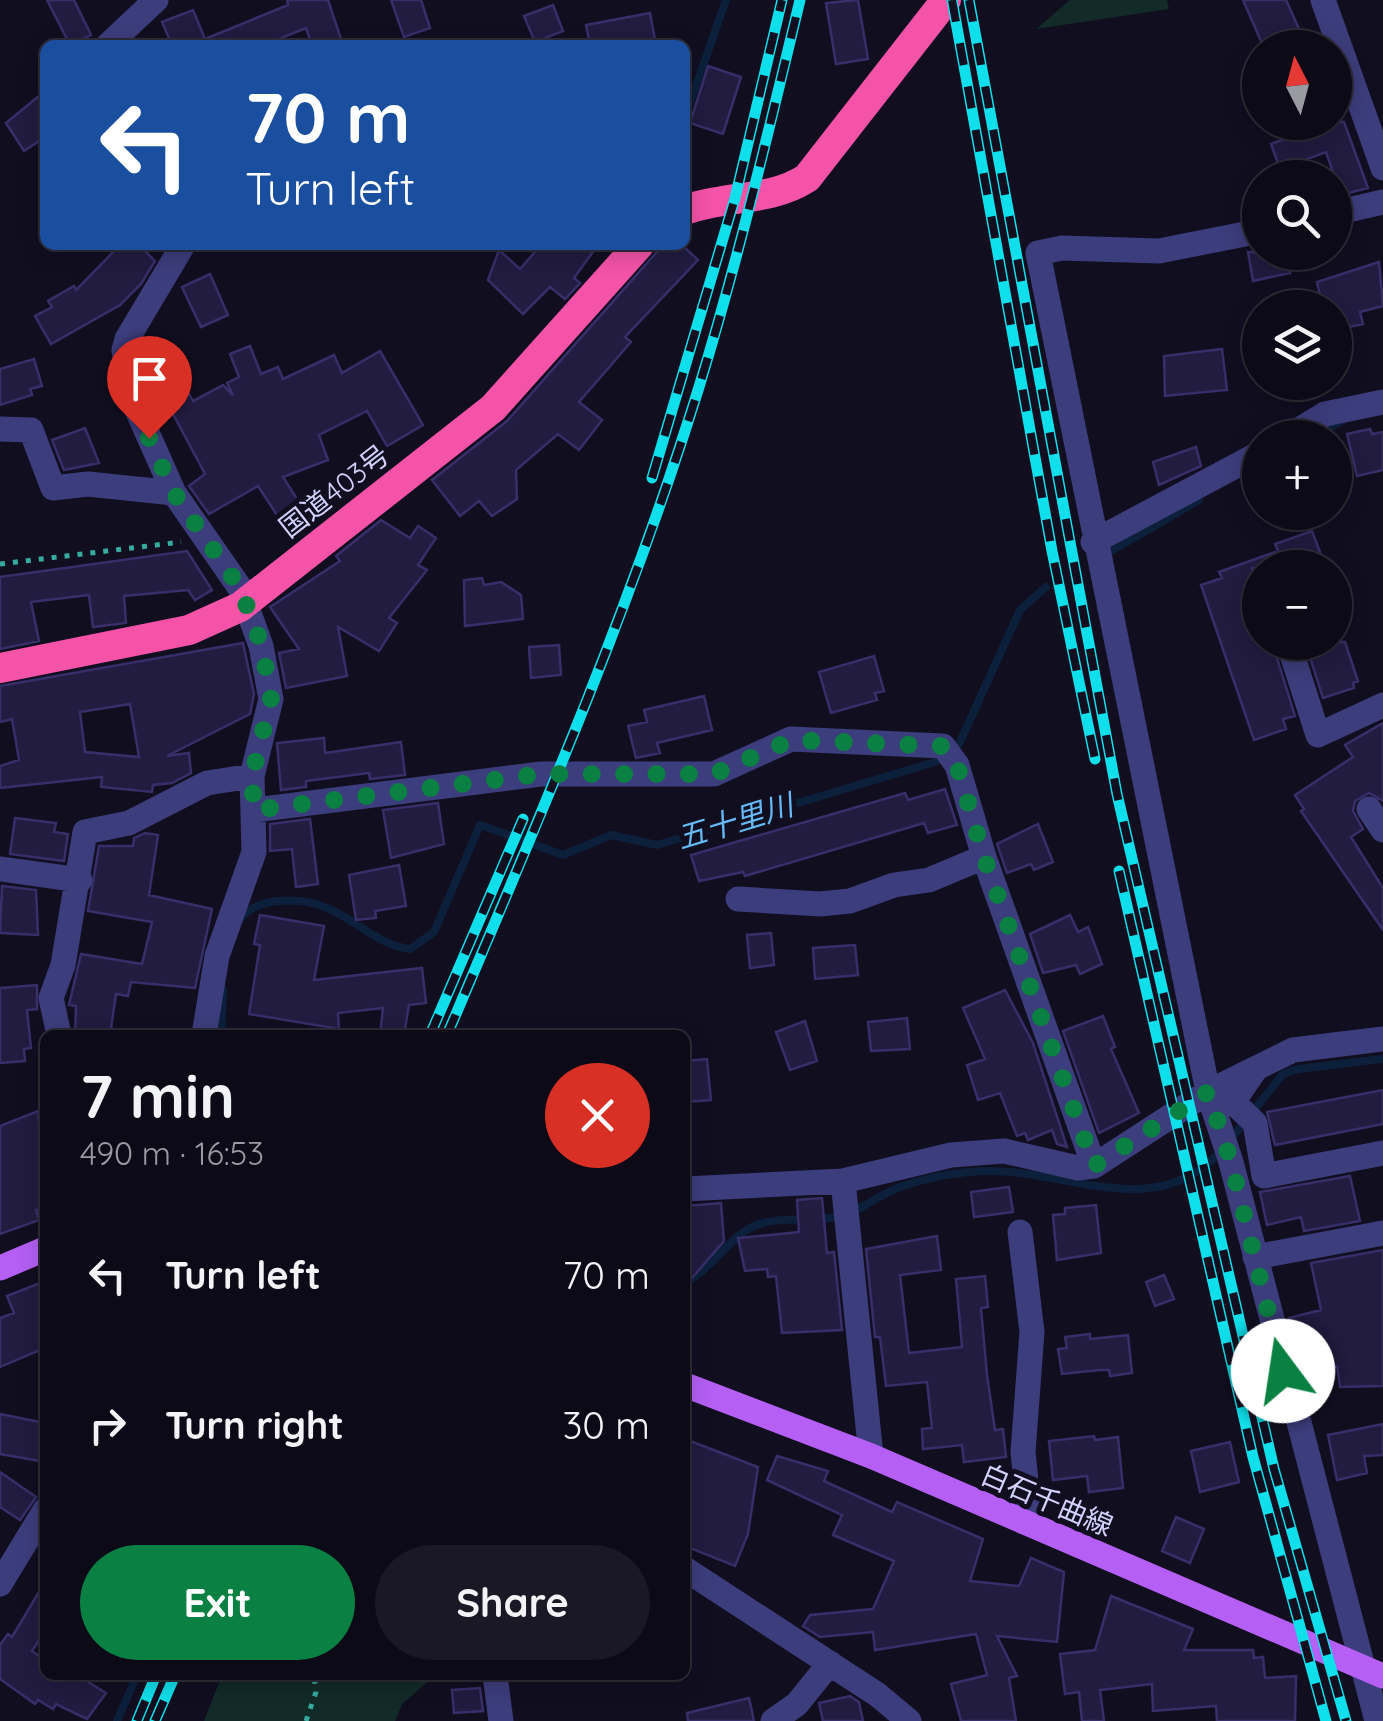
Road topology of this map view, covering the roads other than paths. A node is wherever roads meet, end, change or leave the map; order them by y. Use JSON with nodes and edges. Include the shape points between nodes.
{"nodes":[{"id":1,"x":156,"y":0,"type":"edge"},
{"id":2,"x":946,"y":0,"type":"edge"},
{"id":3,"x":1323,"y":0,"type":"edge"},
{"id":4,"x":113,"y":40,"type":"edge"},
{"id":5,"x":1383,"y":168,"type":"edge"},
{"id":6,"x":1383,"y":202,"type":"edge"},
{"id":7,"x":690,"y":209,"type":"edge"},
{"id":8,"x":1352,"y":210,"type":"edge"},
{"id":9,"x":1242,"y":235,"type":"edge"},
{"id":10,"x":180,"y":250,"type":"edge"},
{"id":11,"x":635,"y":250,"type":"edge"},
{"id":12,"x":1383,"y":402,"type":"edge"},
{"id":13,"x":1315,"y":420,"type":"edge"},
{"id":14,"x":0,"y":429,"type":"edge"},
{"id":15,"x":1242,"y":463,"type":"edge"},
{"id":16,"x":174,"y":493,"type":"junction"},
{"id":17,"x":1093,"y":542,"type":"junction"},
{"id":18,"x":246,"y":602,"type":"junction"},
{"id":19,"x":1294,"y":660,"type":"edge"},
{"id":20,"x":0,"y":668,"type":"edge"},
{"id":21,"x":1383,"y":705,"type":"edge"},
{"id":22,"x":252,"y":776,"type":"junction"},
{"id":23,"x":254,"y":810,"type":"junction"},
{"id":24,"x":984,"y":857,"type":"junction"},
{"id":25,"x":0,"y":869,"type":"edge"},
{"id":26,"x":80,"y":880,"type":"junction"},
{"id":27,"x":738,"y":899,"type":"dead end"},
{"id":28,"x":58,"y":1030,"type":"edge"},
{"id":29,"x":205,"y":1030,"type":"edge"},
{"id":30,"x":1383,"y":1039,"type":"edge"},
{"id":31,"x":1256,"y":1068,"type":"junction"},
{"id":32,"x":1208,"y":1092,"type":"junction"},
{"id":33,"x":1238,"y":1120,"type":"junction"},
{"id":34,"x":1383,"y":1153,"type":"edge"},
{"id":35,"x":1094,"y":1166,"type":"junction"},
{"id":36,"x":690,"y":1189,"type":"edge"},
{"id":37,"x":846,"y":1203,"type":"junction"},
{"id":38,"x":1020,"y":1232,"type":"dead end"},
{"id":39,"x":1383,"y":1233,"type":"edge"},
{"id":40,"x":40,"y":1251,"type":"edge"},
{"id":41,"x":1255,"y":1257,"type":"junction"},
{"id":42,"x":0,"y":1268,"type":"edge"},
{"id":43,"x":690,"y":1387,"type":"edge"},
{"id":44,"x":871,"y":1456,"type":"junction"},
{"id":45,"x":40,"y":1518,"type":"edge"},
{"id":46,"x":1024,"y":1522,"type":"junction"},
{"id":47,"x":690,"y":1572,"type":"edge"},
{"id":48,"x":0,"y":1584,"type":"edge"},
{"id":49,"x":830,"y":1664,"type":"junction"},
{"id":50,"x":1372,"y":1671,"type":"edge"},
{"id":51,"x":496,"y":1680,"type":"edge"},
{"id":52,"x":501,"y":1721,"type":"edge"},
{"id":53,"x":773,"y":1721,"type":"edge"},
{"id":54,"x":909,"y":1721,"type":"edge"},
{"id":55,"x":1377,"y":1721,"type":"edge"}],
"edges":[{"from":1,"to":4,"type":"street"},
{"from":2,"to":7,"type":"highway","via":[[807,178],[762,196]]},
{"from":3,"to":5,"type":"street"},
{"from":6,"to":8,"type":"street"},
{"from":9,"to":17,"type":"street","via":[[1159,251],[1062,248],[1038,254]]},
{"from":10,"to":16,"type":"street","via":[[124,350],[136,410]]},
{"from":11,"to":18,"type":"highway","name":"国道403号","via":[[493,408]]},
{"from":12,"to":13,"type":"street"},
{"from":14,"to":16,"type":"street","via":[[32,430],[54,488],[88,484]]},
{"from":15,"to":17,"type":"street"},
{"from":16,"to":18,"type":"street"},
{"from":17,"to":32,"type":"street"},
{"from":18,"to":20,"type":"highway","name":"国道403号","via":[[189,630]]},
{"from":18,"to":22,"type":"street","via":[[271,699]]},
{"from":19,"to":21,"type":"street","via":[[1318,735]]},
{"from":22,"to":23,"type":"street"},
{"from":22,"to":26,"type":"street","via":[[208,783],[129,822],[85,832]]},
{"from":23,"to":24,"type":"street","via":[[541,774],[714,774],[791,740],[948,752]]},
{"from":23,"to":29,"type":"street","via":[[254,852],[216,956]]},
{"from":24,"to":27,"type":"street","via":[[929,880],[850,900]]},
{"from":24,"to":35,"type":"street"},
{"from":25,"to":26,"type":"street"},
{"from":26,"to":28,"type":"street","via":[[51,998]]},
{"from":30,"to":31,"type":"street","via":[[1293,1050]]},
{"from":31,"to":32,"type":"street"},
{"from":31,"to":33,"type":"street","via":[[1233,1102]]},
{"from":32,"to":33,"type":"street"},
{"from":32,"to":35,"type":"street"},
{"from":33,"to":34,"type":"street","via":[[1264,1176]]},
{"from":33,"to":41,"type":"street","via":[[1231,1162]]},
{"from":35,"to":37,"type":"street","via":[[1004,1151],[952,1155]]},
{"from":36,"to":37,"type":"street"},
{"from":37,"to":44,"type":"street"},
{"from":38,"to":46,"type":"street","via":[[1032,1332]]},
{"from":39,"to":41,"type":"street"},
{"from":40,"to":42,"type":"main road"},
{"from":41,"to":50,"type":"street"},
{"from":43,"to":44,"type":"main road","name":"白石千曲線"},
{"from":44,"to":46,"type":"main road","name":"白石千曲線"},
{"from":45,"to":48,"type":"street"},
{"from":46,"to":50,"type":"main road","name":"白石千曲線"},
{"from":47,"to":49,"type":"street"},
{"from":49,"to":53,"type":"street"},
{"from":49,"to":54,"type":"street"},
{"from":50,"to":55,"type":"street"},
{"from":51,"to":52,"type":"street"}]}
